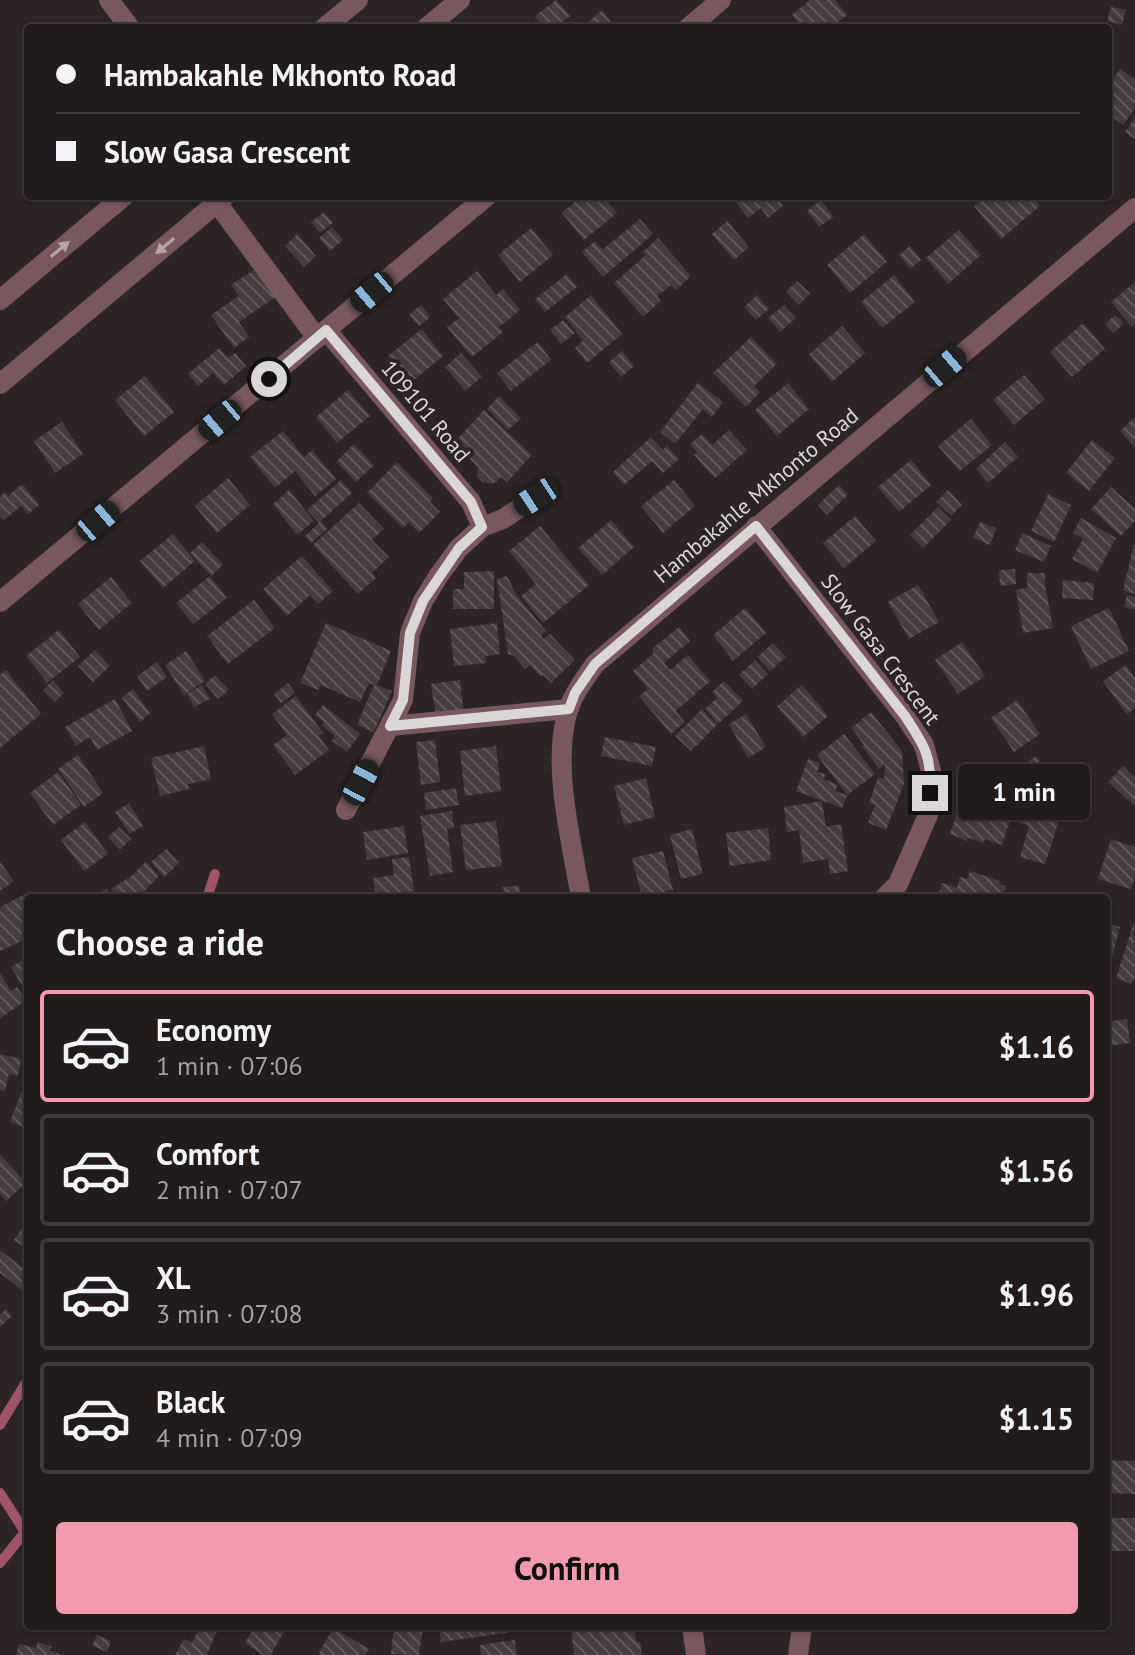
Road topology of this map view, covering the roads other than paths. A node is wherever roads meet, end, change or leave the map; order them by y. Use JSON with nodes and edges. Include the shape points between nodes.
{"nodes":[{"id":1,"x":109,"y":0,"type":"edge"},
{"id":2,"x":358,"y":0,"type":"edge"},
{"id":3,"x":460,"y":0,"type":"edge"},
{"id":4,"x":721,"y":0,"type":"edge"},
{"id":5,"x":127,"y":24,"type":"edge"},
{"id":6,"x":329,"y":24,"type":"edge"},
{"id":7,"x":431,"y":24,"type":"edge"},
{"id":8,"x":693,"y":24,"type":"edge"},
{"id":9,"x":119,"y":200,"type":"edge"},
{"id":10,"x":220,"y":200,"type":"edge"},
{"id":11,"x":222,"y":200,"type":"edge"},
{"id":12,"x":482,"y":200,"type":"edge"},
{"id":13,"x":1135,"y":208,"type":"edge"},
{"id":14,"x":0,"y":300,"type":"edge"},
{"id":15,"x":322,"y":334,"type":"junction"},
{"id":16,"x":0,"y":384,"type":"edge"},
{"id":17,"x":536,"y":497,"type":"dead end"},
{"id":18,"x":756,"y":526,"type":"junction"},
{"id":19,"x":482,"y":527,"type":"junction"},
{"id":20,"x":0,"y":602,"type":"edge"},
{"id":21,"x":569,"y":709,"type":"junction"},
{"id":22,"x":390,"y":726,"type":"junction"},
{"id":23,"x":346,"y":810,"type":"dead end"},
{"id":24,"x":580,"y":894,"type":"edge"},
{"id":25,"x":888,"y":894,"type":"edge"},
{"id":26,"x":693,"y":1630,"type":"edge"},
{"id":27,"x":801,"y":1630,"type":"edge"},
{"id":28,"x":696,"y":1655,"type":"edge"},
{"id":29,"x":798,"y":1655,"type":"edge"}],
"edges":[{"from":1,"to":5,"type":"street"},
{"from":2,"to":6,"type":"street"},
{"from":3,"to":7,"type":"street"},
{"from":4,"to":8,"type":"street"},
{"from":14,"to":9,"type":"street","one_way":true},
{"from":10,"to":16,"type":"street","one_way":true},
{"from":11,"to":15,"type":"street","name":"109101 Road"},
{"from":12,"to":15,"type":"street"},
{"from":13,"to":18,"type":"street","name":"Hambakahle Mkhonto Road"},
{"from":15,"to":19,"type":"street","name":"109101 Road","via":[[471,502]]},
{"from":15,"to":20,"type":"street"},
{"from":17,"to":19,"type":"street"},
{"from":18,"to":21,"type":"street","name":"Hambakahle Mkhonto Road","via":[[595,664]]},
{"from":18,"to":25,"type":"street","name":"Slow Gasa Crescent","via":[[924,745],[931,771],[928,815],[898,884]]},
{"from":19,"to":22,"type":"street","via":[[459,548],[423,601],[410,633],[403,700]]},
{"from":21,"to":22,"type":"street"},
{"from":21,"to":24,"type":"street","name":"Hambakahle Mkhonto Road","via":[[562,776]]},
{"from":22,"to":23,"type":"street"},
{"from":26,"to":28,"type":"street"},
{"from":27,"to":29,"type":"street"}]}
